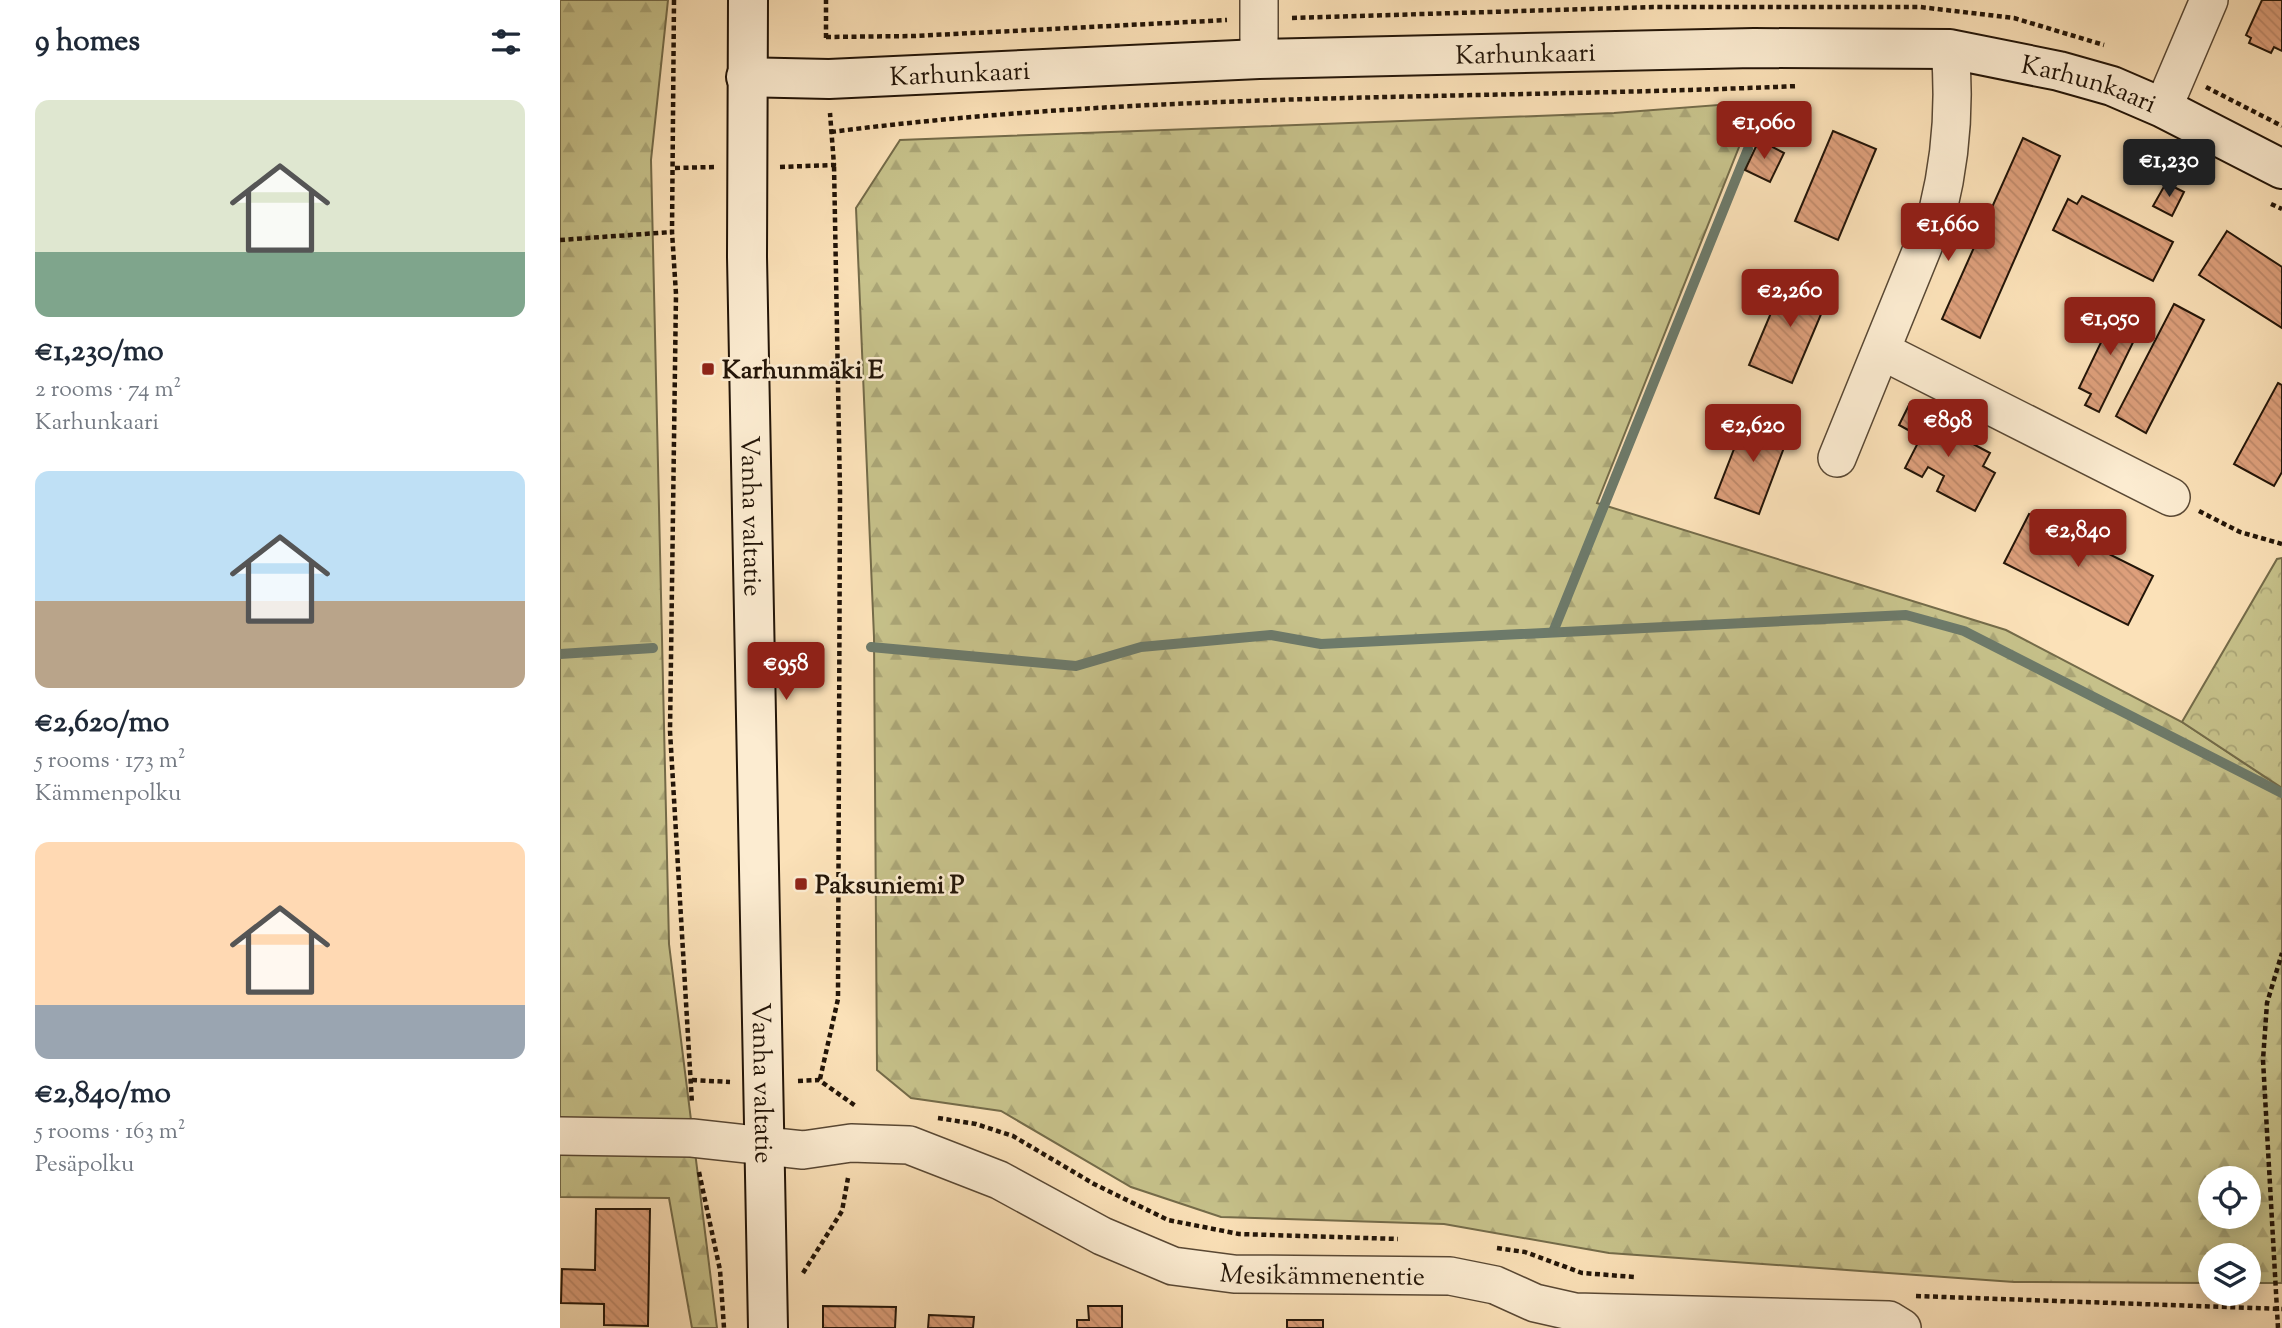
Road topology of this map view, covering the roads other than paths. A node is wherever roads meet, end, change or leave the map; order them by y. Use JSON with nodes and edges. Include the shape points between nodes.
{"nodes":[{"id":1,"x":748,"y":0,"type":"edge"},
{"id":2,"x":1259,"y":0,"type":"edge"},
{"id":3,"x":2209,"y":0,"type":"edge"},
{"id":4,"x":1950,"y":49,"type":"junction"},
{"id":5,"x":1259,"y":58,"type":"junction"},
{"id":6,"x":746,"y":77,"type":"junction"},
{"id":7,"x":2163,"y":108,"type":"junction"},
{"id":8,"x":2270,"y":183,"type":"edge"},
{"id":9,"x":1882,"y":351,"type":"junction"},
{"id":10,"x":1836,"y":457,"type":"dead end"},
{"id":11,"x":2171,"y":497,"type":"road end"},
{"id":12,"x":560,"y":1136,"type":"edge"},
{"id":13,"x":764,"y":1143,"type":"junction"},
{"id":14,"x":1908,"y":1312,"type":"edge"},
{"id":15,"x":1535,"y":1315,"type":"edge"},
{"id":16,"x":768,"y":1328,"type":"edge"}],
"edges":[{"from":1,"to":6,"type":"street","name":"Vanha valtatie"},
{"from":2,"to":5,"type":"street"},
{"from":3,"to":7,"type":"street"},
{"from":4,"to":5,"type":"street","name":"Karhunkaari","via":[[1754,48]]},
{"from":4,"to":7,"type":"street","name":"Karhunkaari","via":[[2060,71]]},
{"from":4,"to":9,"type":"street","via":[[1954,85],[1948,168],[1938,210]]},
{"from":5,"to":6,"type":"street","name":"Karhunkaari","via":[[829,79]]},
{"from":6,"to":13,"type":"street","name":"Vanha valtatie"},
{"from":7,"to":8,"type":"street","name":"Karhunkaari"},
{"from":9,"to":10,"type":"street"},
{"from":9,"to":11,"type":"street"},
{"from":12,"to":13,"type":"street","name":"Mesikämmenentie"},
{"from":13,"to":15,"type":"street","name":"Mesikämmenentie","via":[[803,1150],[851,1143],[909,1145],[999,1180],[1102,1236],[1173,1266],[1234,1274],[1450,1276],[1495,1285]]},
{"from":13,"to":16,"type":"street","name":"Vanha valtatie"},
{"from":14,"to":15,"type":"street","name":"Mesikämmenentie","via":[[1889,1320],[1575,1312]]}]}
